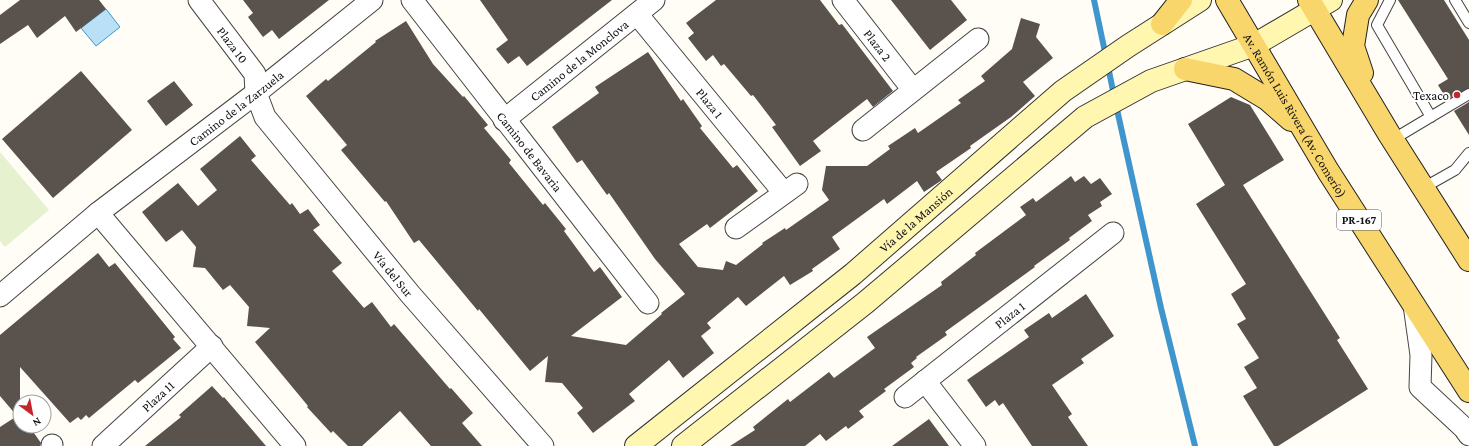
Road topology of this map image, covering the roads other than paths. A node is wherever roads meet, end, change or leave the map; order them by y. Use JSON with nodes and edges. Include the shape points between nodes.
{"nodes":[{"id":1,"x":199,"y":0,"type":"edge"},
{"id":2,"x":372,"y":0,"type":"edge"},
{"id":3,"x":412,"y":0,"type":"edge"},
{"id":4,"x":654,"y":0,"type":"edge"},
{"id":5,"x":843,"y":0,"type":"edge"},
{"id":6,"x":1181,"y":0,"type":"edge"},
{"id":7,"x":1200,"y":0,"type":"edge"},
{"id":8,"x":1227,"y":0,"type":"edge"},
{"id":9,"x":1367,"y":0,"type":"edge"},
{"id":10,"x":1390,"y":0,"type":"edge"},
{"id":11,"x":1455,"y":0,"type":"edge"},
{"id":12,"x":1318,"y":3,"type":"edge"},
{"id":13,"x":637,"y":14,"type":"junction"},
{"id":14,"x":1469,"y":23,"type":"edge"},
{"id":15,"x":1162,"y":24,"type":"junction"},
{"id":16,"x":978,"y":39,"type":"dead end"},
{"id":17,"x":1254,"y":45,"type":"junction"},
{"id":18,"x":1185,"y":69,"type":"junction"},
{"id":19,"x":913,"y":90,"type":"junction"},
{"id":20,"x":256,"y":93,"type":"junction"},
{"id":21,"x":1469,"y":94,"type":"edge"},
{"id":22,"x":1376,"y":114,"type":"junction"},
{"id":23,"x":1431,"y":117,"type":"junction"},
{"id":24,"x":504,"y":120,"type":"junction"},
{"id":25,"x":863,"y":130,"type":"dead end"},
{"id":26,"x":1306,"y":134,"type":"junction"},
{"id":27,"x":1392,"y":140,"type":"junction"},
{"id":28,"x":1469,"y":153,"type":"edge"},
{"id":29,"x":1423,"y":188,"type":"junction"},
{"id":30,"x":98,"y":213,"type":"junction"},
{"id":31,"x":736,"y":228,"type":"dead end"},
{"id":32,"x":1113,"y":233,"type":"dead end"},
{"id":33,"x":1469,"y":260,"type":"edge"},
{"id":34,"x":0,"y":296,"type":"edge"},
{"id":35,"x":648,"y":303,"type":"dead end"},
{"id":36,"x":1414,"y":305,"type":"junction"},
{"id":37,"x":212,"y":346,"type":"junction"},
{"id":38,"x":925,"y":381,"type":"junction"},
{"id":39,"x":1469,"y":391,"type":"edge"},
{"id":40,"x":905,"y":397,"type":"dead end"},
{"id":41,"x":1469,"y":436,"type":"edge"},
{"id":42,"x":103,"y":446,"type":"edge"},
{"id":43,"x":295,"y":446,"type":"edge"},
{"id":44,"x":543,"y":446,"type":"edge"},
{"id":45,"x":636,"y":446,"type":"edge"},
{"id":46,"x":683,"y":446,"type":"edge"},
{"id":47,"x":975,"y":446,"type":"edge"}],
"edges":[{"from":1,"to":20,"type":"street","name":"Plaza 10","via":[[256,74]]},
{"from":2,"to":20,"type":"street","name":"Camino de la Zarzuela"},
{"from":3,"to":24,"type":"street","name":"Camino de Bavaria"},
{"from":4,"to":13,"type":"street","name":"Camino de la Monclova"},
{"from":5,"to":19,"type":"street","name":"Plaza 2"},
{"from":6,"to":15,"type":"main road"},
{"from":7,"to":15,"type":"street","name":"Vía de la Mansión"},
{"from":8,"to":17,"type":"main road","name":"Av. Ramón Luis Rivera (Av. Comerío)","number":"PR-167"},
{"from":9,"to":22,"type":"main road","via":[[1358,15],[1353,46]]},
{"from":10,"to":23,"type":"lane","via":[[1377,25]]},
{"from":11,"to":14,"type":"lane"},
{"from":12,"to":17,"type":"street"},
{"from":12,"to":22,"type":"main road"},
{"from":13,"to":24,"type":"street","name":"Camino de la Monclova"},
{"from":13,"to":31,"type":"street","name":"Plaza 1","via":[[791,189]]},
{"from":15,"to":45,"type":"street","name":"Vía de la Mansión","via":[[1062,91],[853,274]]},
{"from":16,"to":19,"type":"street"},
{"from":17,"to":18,"type":"street"},
{"from":17,"to":26,"type":"main road","name":"Av. Ramón Luis Rivera (Av. Comerío)","number":"PR-167"},
{"from":18,"to":26,"type":"main road","via":[[1234,79],[1267,99]]},
{"from":18,"to":46,"type":"street","via":[[1151,81],[1085,117],[866,303]]},
{"from":19,"to":25,"type":"street"},
{"from":20,"to":30,"type":"street","name":"Camino de la Zarzuela"},
{"from":20,"to":44,"type":"street","name":"Vía del Sur","via":[[265,117],[410,294]]},
{"from":21,"to":23,"type":"lane"},
{"from":22,"to":27,"type":"main road"},
{"from":23,"to":27,"type":"lane"},
{"from":24,"to":35,"type":"street","name":"Camino de Bavaria"},
{"from":26,"to":36,"type":"main road","name":"Av. Ramón Luis Rivera (Av. Comerío)","number":"PR-167"},
{"from":27,"to":29,"type":"main road"},
{"from":28,"to":29,"type":"lane","via":[[1455,170]]},
{"from":29,"to":33,"type":"main road"},
{"from":30,"to":34,"type":"street","name":"Camino de la Zarzuela"},
{"from":30,"to":37,"type":"street"},
{"from":32,"to":38,"type":"street","name":"Plaza 1"},
{"from":36,"to":39,"type":"main road","name":"Av. Ramón Luis Rivera (Av. Comerío)","number":"PR-167"},
{"from":36,"to":41,"type":"street","via":[[1422,355],[1420,387],[1464,428]]},
{"from":37,"to":42,"type":"street","name":"Plaza 11"},
{"from":37,"to":43,"type":"street"},
{"from":38,"to":40,"type":"street","name":"Plaza 1"},
{"from":38,"to":47,"type":"street"}]}
